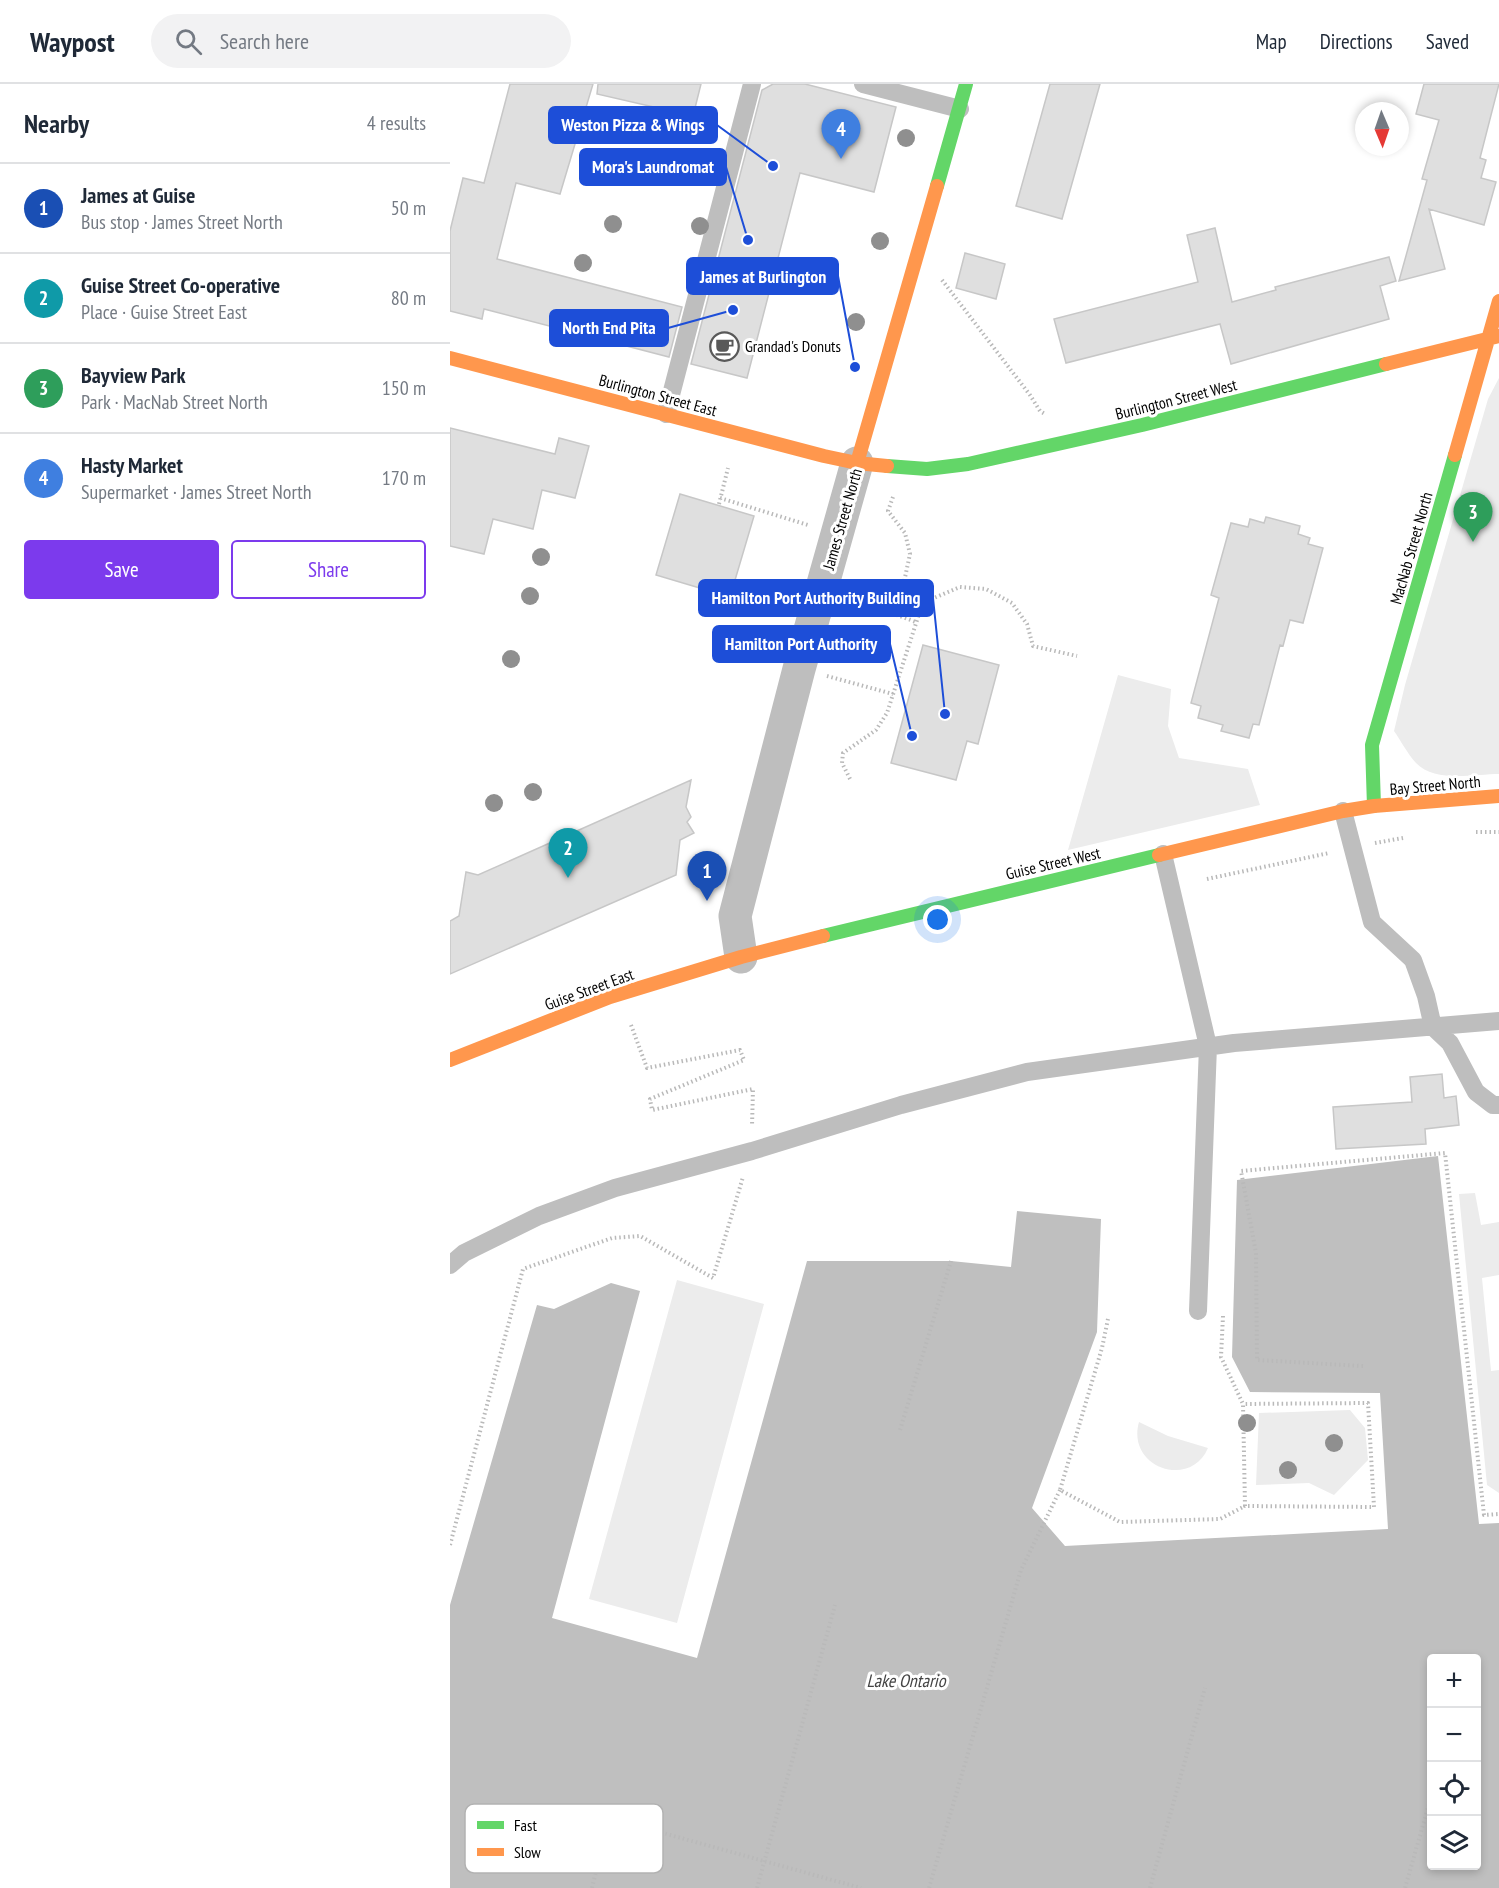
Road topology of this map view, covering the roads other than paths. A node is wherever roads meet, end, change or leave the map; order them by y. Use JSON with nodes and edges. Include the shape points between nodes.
{"nodes":[{"id":1,"x":753,"y":84,"type":"edge"},
{"id":2,"x":862,"y":84,"type":"edge"},
{"id":3,"x":966,"y":84,"type":"edge"},
{"id":4,"x":960,"y":109,"type":"junction"},
{"id":5,"x":1499,"y":301,"type":"edge"},
{"id":6,"x":1494,"y":338,"type":"edge"},
{"id":7,"x":450,"y":358,"type":"edge"},
{"id":8,"x":666,"y":414,"type":"junction"},
{"id":9,"x":857,"y":464,"type":"junction"},
{"id":10,"x":1499,"y":796,"type":"edge"},
{"id":11,"x":1374,"y":806,"type":"junction"},
{"id":12,"x":1343,"y":812,"type":"junction"},
{"id":13,"x":1163,"y":854,"type":"junction"},
{"id":14,"x":741,"y":957,"type":"junction"},
{"id":15,"x":1499,"y":1021,"type":"edge"},
{"id":16,"x":1433,"y":1027,"type":"junction"},
{"id":17,"x":1208,"y":1046,"type":"junction"},
{"id":18,"x":450,"y":1060,"type":"edge"},
{"id":19,"x":1499,"y":1105,"type":"edge"},
{"id":20,"x":450,"y":1265,"type":"edge"},
{"id":21,"x":1198,"y":1311,"type":"dead end"}],
"edges":[{"from":1,"to":8,"type":"lane"},
{"from":2,"to":4,"type":"lane"},
{"from":3,"to":4,"type":"street","name":"James Street North"},
{"from":4,"to":9,"type":"street","name":"James Street North"},
{"from":5,"to":6,"type":"street","name":"MacNab Street North"},
{"from":6,"to":9,"type":"street","name":"Burlington Street West","via":[[968,464],[927,469]]},
{"from":6,"to":11,"type":"street","name":"MacNab Street North","via":[[1372,745]]},
{"from":7,"to":8,"type":"street","name":"Burlington Street East"},
{"from":8,"to":9,"type":"street","name":"Burlington Street East"},
{"from":9,"to":14,"type":"street","name":"James Street North","via":[[735,916]]},
{"from":10,"to":11,"type":"street","name":"Bay Street North"},
{"from":11,"to":12,"type":"street","name":"Guise Street West"},
{"from":12,"to":13,"type":"street","name":"Guise Street West"},
{"from":12,"to":16,"type":"lane","via":[[1372,922],[1413,960]]},
{"from":13,"to":14,"type":"street","name":"Guise Street West"},
{"from":13,"to":17,"type":"lane"},
{"from":14,"to":18,"type":"street","name":"Guise Street East","via":[[610,997]]},
{"from":15,"to":16,"type":"lane"},
{"from":16,"to":17,"type":"lane"},
{"from":16,"to":19,"type":"lane","via":[[1450,1043],[1476,1092]]},
{"from":17,"to":20,"type":"lane","via":[[1027,1072],[902,1105],[615,1188],[539,1216],[464,1253]]},
{"from":17,"to":21,"type":"lane"}]}
